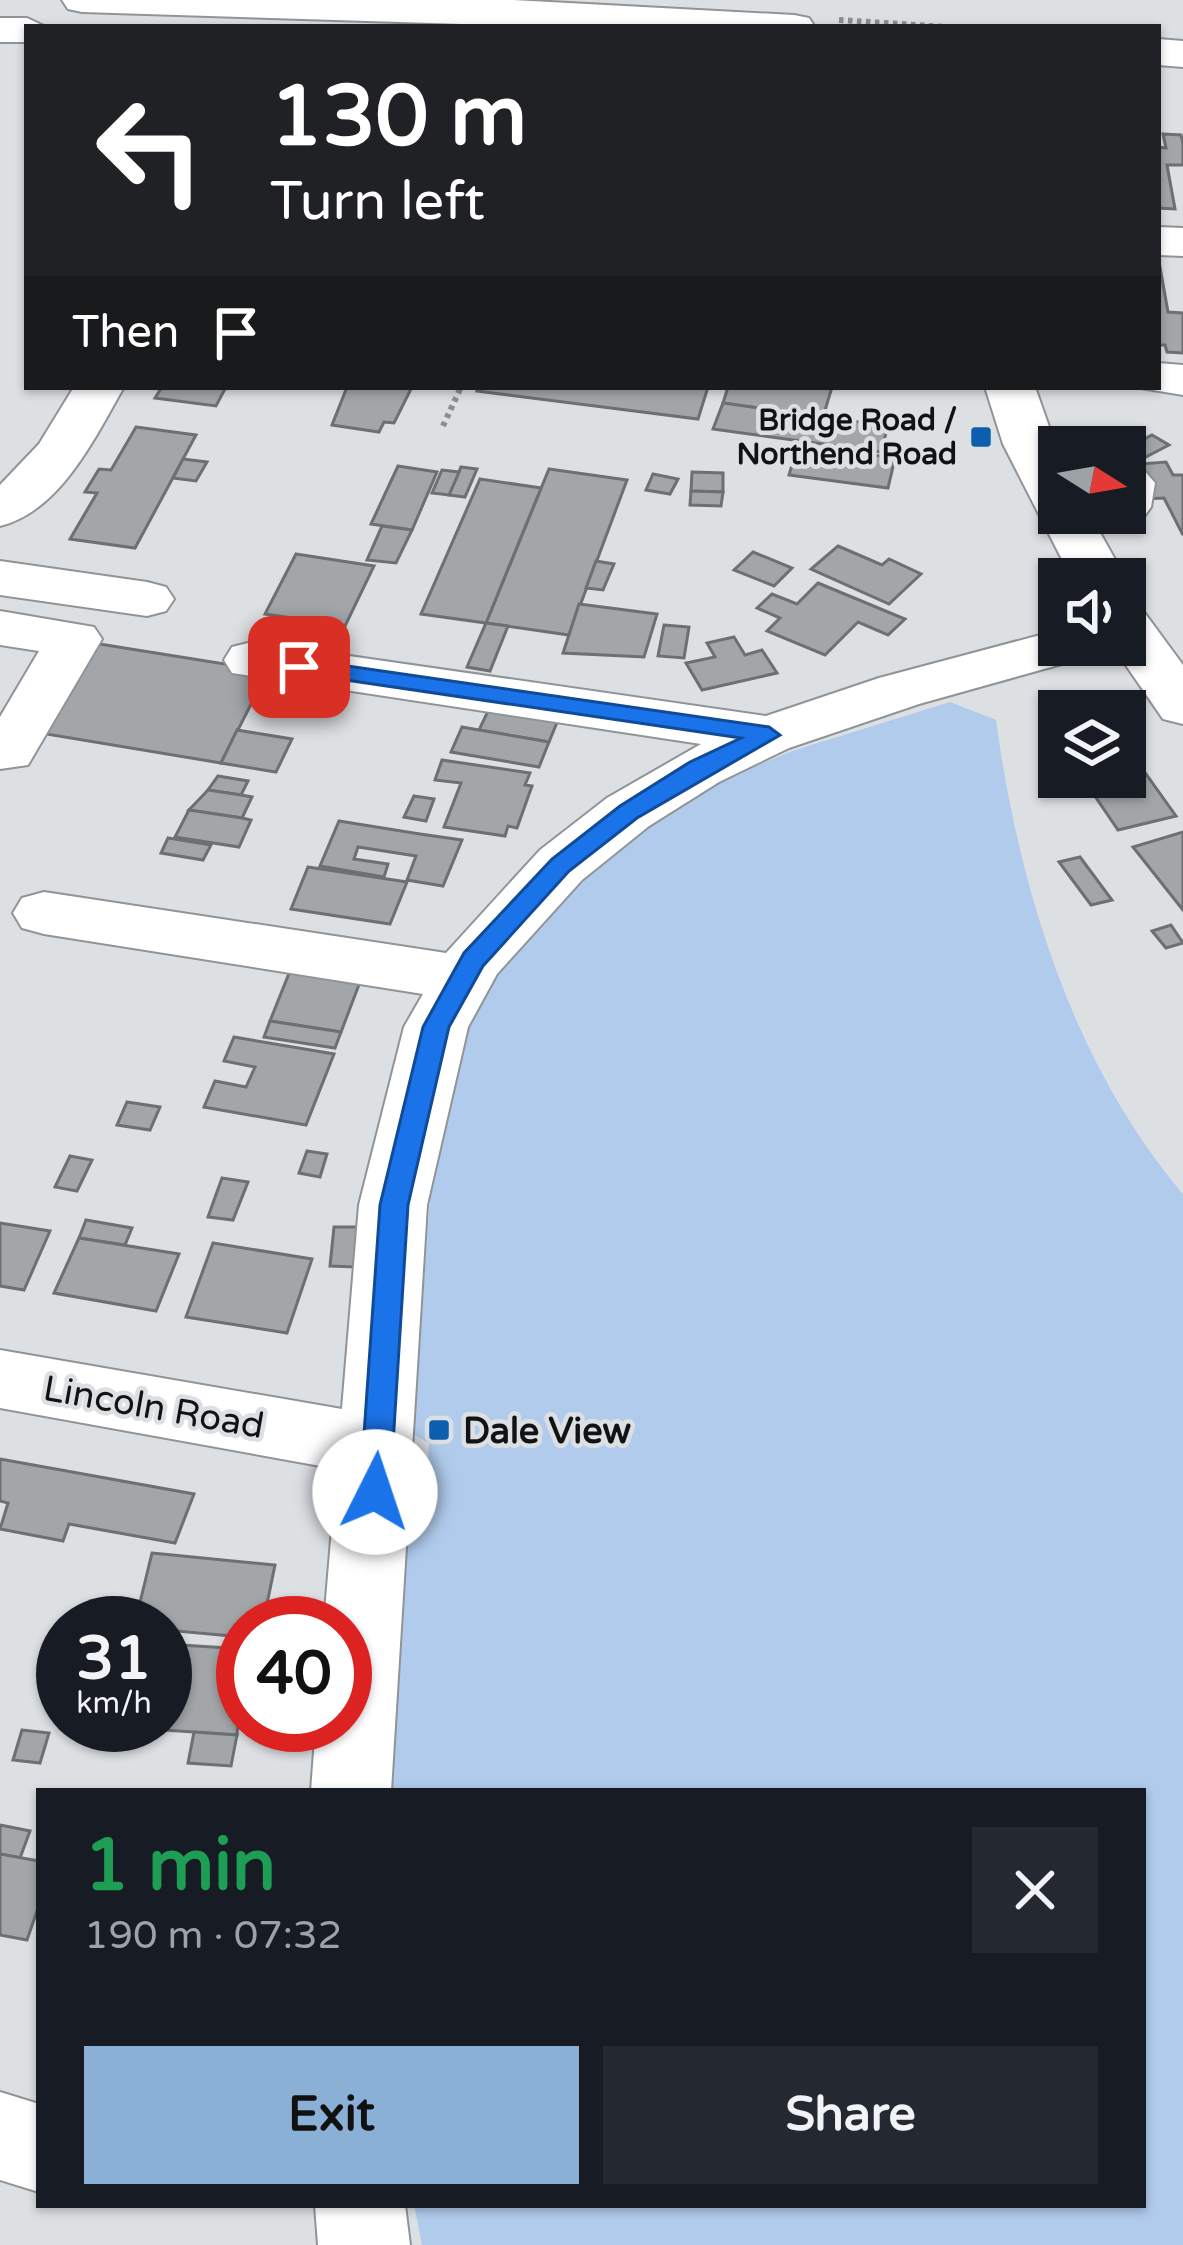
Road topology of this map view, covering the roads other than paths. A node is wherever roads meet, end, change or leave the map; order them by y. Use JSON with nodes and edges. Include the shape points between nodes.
{"nodes":[{"id":1,"x":82,"y":0,"type":"edge"},
{"id":2,"x":558,"y":7,"type":"edge"},
{"id":3,"x":759,"y":24,"type":"edge"},
{"id":4,"x":97,"y":390,"type":"edge"},
{"id":5,"x":1012,"y":390,"type":"edge"},
{"id":6,"x":1038,"y":443,"type":"edge"},
{"id":7,"x":0,"y":510,"type":"edge"},
{"id":8,"x":0,"y":578,"type":"edge"},
{"id":9,"x":147,"y":599,"type":"dead end"},
{"id":10,"x":0,"y":628,"type":"edge"},
{"id":11,"x":1038,"y":653,"type":"edge"},
{"id":12,"x":1146,"y":655,"type":"edge"},
{"id":13,"x":252,"y":660,"type":"dead end"},
{"id":14,"x":1183,"y":706,"type":"edge"},
{"id":15,"x":769,"y":735,"type":"junction"},
{"id":16,"x":8,"y":752,"type":"dead end"},
{"id":17,"x":44,"y":913,"type":"dead end"},
{"id":18,"x":462,"y":978,"type":"junction"},
{"id":19,"x":0,"y":1379,"type":"edge"},
{"id":20,"x":379,"y":1446,"type":"junction"},
{"id":21,"x":351,"y":1788,"type":"edge"},
{"id":22,"x":0,"y":2136,"type":"edge"},
{"id":23,"x":36,"y":2147,"type":"edge"},
{"id":24,"x":360,"y":2208,"type":"edge"},
{"id":25,"x":364,"y":2245,"type":"edge"}],
"edges":[{"from":1,"to":2,"type":"street"},
{"from":2,"to":3,"type":"street"},
{"from":4,"to":7,"type":"street","via":[[50,468]]},
{"from":5,"to":6,"type":"street"},
{"from":8,"to":9,"type":"street"},
{"from":10,"to":16,"type":"street","via":[[74,639]]},
{"from":11,"to":15,"type":"street"},
{"from":12,"to":14,"type":"street"},
{"from":13,"to":15,"type":"street"},
{"from":15,"to":18,"type":"street","via":[[698,768],[560,865]]},
{"from":17,"to":18,"type":"street"},
{"from":18,"to":20,"type":"street","via":[[436,1027],[394,1205]]},
{"from":19,"to":20,"type":"street","name":"Lincoln Road"},
{"from":20,"to":21,"type":"street"},
{"from":22,"to":23,"type":"street"},
{"from":24,"to":25,"type":"street"}]}
